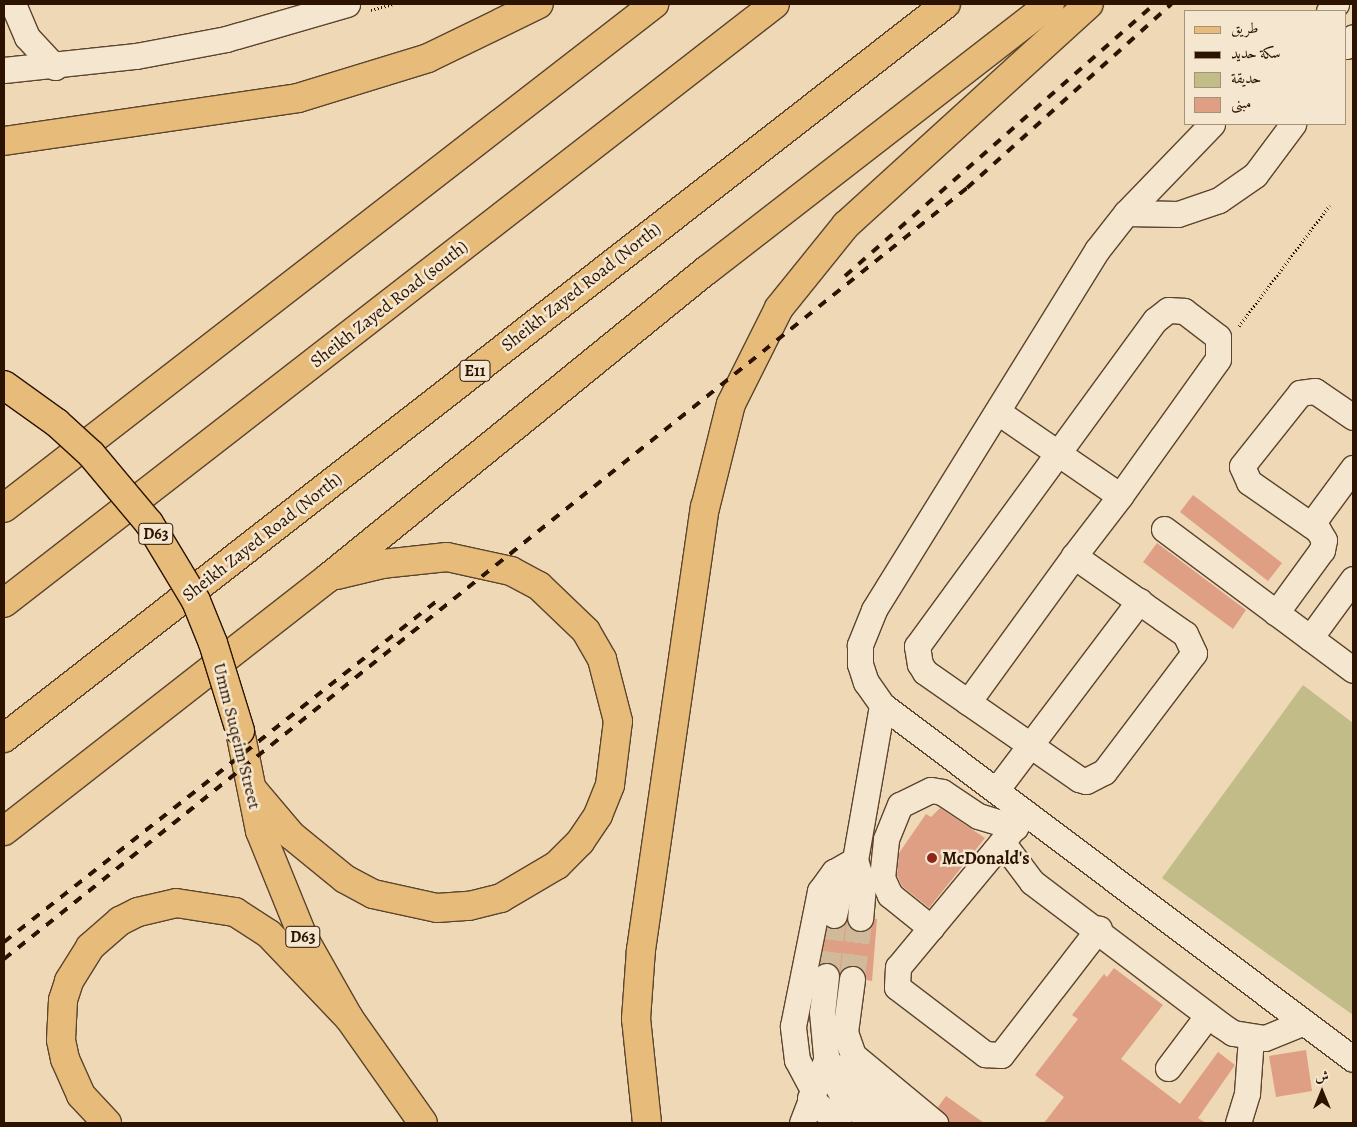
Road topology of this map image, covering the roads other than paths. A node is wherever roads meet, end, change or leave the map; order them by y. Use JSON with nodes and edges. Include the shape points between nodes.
{"nodes":[{"id":1,"x":13,"y":4,"type":"edge"},
{"id":2,"x":347,"y":4,"type":"edge"},
{"id":3,"x":539,"y":4,"type":"edge"},
{"id":4,"x":654,"y":4,"type":"edge"},
{"id":5,"x":775,"y":4,"type":"edge"},
{"id":6,"x":946,"y":4,"type":"edge"},
{"id":7,"x":1050,"y":4,"type":"edge"},
{"id":8,"x":1089,"y":4,"type":"edge"},
{"id":9,"x":55,"y":66,"type":"junction"},
{"id":10,"x":4,"y":70,"type":"edge"},
{"id":11,"x":1211,"y":125,"type":"edge"},
{"id":12,"x":1292,"y":125,"type":"edge"},
{"id":13,"x":4,"y":141,"type":"edge"},
{"id":14,"x":1126,"y":213,"type":"junction"},
{"id":15,"x":4,"y":384,"type":"edge"},
{"id":16,"x":998,"y":412,"type":"junction"},
{"id":17,"x":1353,"y":417,"type":"edge"},
{"id":18,"x":1057,"y":453,"type":"junction"},
{"id":19,"x":1353,"y":468,"type":"edge"},
{"id":20,"x":1120,"y":496,"type":"junction"},
{"id":21,"x":4,"y":508,"type":"edge"},
{"id":22,"x":1311,"y":525,"type":"junction"},
{"id":23,"x":1164,"y":529,"type":"dead end"},
{"id":24,"x":1074,"y":556,"type":"junction"},
{"id":25,"x":329,"y":577,"type":"junction"},
{"id":26,"x":1353,"y":579,"type":"edge"},
{"id":27,"x":1139,"y":601,"type":"junction"},
{"id":28,"x":4,"y":603,"type":"edge"},
{"id":29,"x":1276,"y":613,"type":"junction"},
{"id":30,"x":1310,"y":638,"type":"junction"},
{"id":31,"x":1350,"y":662,"type":"edge"},
{"id":32,"x":968,"y":702,"type":"junction"},
{"id":33,"x":882,"y":705,"type":"junction"},
{"id":34,"x":4,"y":738,"type":"edge"},
{"id":35,"x":1030,"y":745,"type":"junction"},
{"id":36,"x":997,"y":789,"type":"junction"},
{"id":37,"x":253,"y":790,"type":"junction"},
{"id":38,"x":1014,"y":827,"type":"junction"},
{"id":39,"x":4,"y":831,"type":"edge"},
{"id":40,"x":855,"y":860,"type":"junction"},
{"id":41,"x":834,"y":915,"type":"tunnel mouth"},
{"id":42,"x":860,"y":918,"type":"tunnel mouth"},
{"id":43,"x":931,"y":928,"type":"junction"},
{"id":44,"x":1098,"y":928,"type":"junction"},
{"id":45,"x":826,"y":976,"type":"tunnel mouth"},
{"id":46,"x":852,"y":979,"type":"tunnel mouth"},
{"id":47,"x":1208,"y":1015,"type":"junction"},
{"id":48,"x":349,"y":1018,"type":"junction"},
{"id":49,"x":1304,"y":1022,"type":"junction"},
{"id":50,"x":1251,"y":1037,"type":"junction"},
{"id":51,"x":1353,"y":1059,"type":"edge"},
{"id":52,"x":826,"y":1060,"type":"junction"},
{"id":53,"x":1168,"y":1068,"type":"dead end"},
{"id":54,"x":808,"y":1111,"type":"edge"},
{"id":55,"x":107,"y":1123,"type":"edge"},
{"id":56,"x":423,"y":1123,"type":"edge"},
{"id":57,"x":647,"y":1123,"type":"edge"},
{"id":58,"x":839,"y":1123,"type":"edge"},
{"id":59,"x":872,"y":1123,"type":"edge"},
{"id":60,"x":902,"y":1123,"type":"edge"},
{"id":61,"x":935,"y":1123,"type":"edge"},
{"id":62,"x":1238,"y":1123,"type":"edge"}],
"edges":[{"from":1,"to":9,"type":"street","via":[[27,36]]},
{"from":2,"to":9,"type":"street","via":[[226,39]]},
{"from":3,"to":13,"type":"main road","via":[[428,58],[307,96],[209,114]]},
{"from":4,"to":21,"type":"main road"},
{"from":5,"to":28,"type":"main road","name":"Sheikh Zayed Road (south)"},
{"from":6,"to":34,"type":"main road","name":"Sheikh Zayed Road (North)","number":"E11"},
{"from":7,"to":25,"type":"main road","via":[[707,270]]},
{"from":8,"to":57,"type":"main road","via":[[828,245],[779,308],[731,404],[705,508],[641,950],[636,1037]]},
{"from":9,"to":10,"type":"street"},
{"from":11,"to":14,"type":"street"},
{"from":12,"to":14,"type":"street","via":[[1255,175],[1219,200],[1178,214]]},
{"from":14,"to":16,"type":"street","via":[[1097,250]]},
{"from":15,"to":37,"type":"main road","name":"Umm Suqeim Street","number":"D63","bridge":true,"via":[[57,423],[91,454],[150,523],[196,601],[240,731]]},
{"from":16,"to":18,"type":"street"},
{"from":16,"to":33,"type":"street","via":[[865,627],[860,664],[866,682]]},
{"from":17,"to":22,"type":"street","via":[[1315,391],[1300,393],[1242,466],[1249,482]]},
{"from":18,"to":20,"type":"street"},
{"from":18,"to":20,"type":"street","via":[[1161,314],[1176,309],[1184,311],[1218,337],[1218,359]]},
{"from":18,"to":32,"type":"street","via":[[917,646],[920,664],[926,672]]},
{"from":19,"to":22,"type":"street"},
{"from":20,"to":24,"type":"street"},
{"from":22,"to":29,"type":"street","via":[[1322,534],[1322,550]]},
{"from":23,"to":29,"type":"street"},
{"from":24,"to":27,"type":"street"},
{"from":24,"to":32,"type":"street"},
{"from":25,"to":37,"type":"main road","via":[[383,564],[447,557],[511,570],[539,586],[586,631],[602,659],[618,721],[610,785],[593,822],[557,865],[501,898],[469,906],[437,908],[374,894],[345,879],[291,835]]},
{"from":25,"to":39,"type":"main road"},
{"from":26,"to":30,"type":"street"},
{"from":27,"to":35,"type":"street"},
{"from":27,"to":35,"type":"street","via":[[1190,639],[1191,660],[1099,777],[1078,779]]},
{"from":29,"to":30,"type":"street"},
{"from":30,"to":31,"type":"street"},
{"from":32,"to":35,"type":"street"},
{"from":33,"to":36,"type":"street"},
{"from":33,"to":40,"type":"street"},
{"from":35,"to":36,"type":"street"},
{"from":36,"to":38,"type":"street"},
{"from":37,"to":48,"type":"main road","name":"Umm Suqeim Street","number":"D63","via":[[260,831],[284,895]]},
{"from":38,"to":43,"type":"street"},
{"from":38,"to":43,"type":"street","via":[[978,816],[942,792],[931,790],[900,805],[886,839],[882,878],[890,895]]},
{"from":38,"to":44,"type":"street","via":[[1032,882]]},
{"from":38,"to":49,"type":"street"},
{"from":40,"to":41,"type":"street","via":[[841,885]]},
{"from":40,"to":42,"type":"street","via":[[863,886]]},
{"from":40,"to":54,"type":"street","via":[[834,872],[820,891],[794,1026],[797,1060]]},
{"from":43,"to":44,"type":"street","via":[[898,967],[897,987],[985,1054],[996,1057],[1007,1053]]},
{"from":44,"to":47,"type":"street"},
{"from":45,"to":52,"type":"street","via":[[822,1012]]},
{"from":46,"to":61,"type":"street","via":[[845,1032],[853,1055]]},
{"from":47,"to":50,"type":"street","via":[[1234,1033]]},
{"from":47,"to":53,"type":"street"},
{"from":48,"to":55,"type":"main road","via":[[269,934],[235,912],[176,903],[138,912],[120,921],[90,947],[74,972],[63,1000],[61,1040],[65,1059],[81,1095]]},
{"from":48,"to":56,"type":"main road","name":"Umm Suqeim Street","number":"D63"},
{"from":49,"to":50,"type":"street","via":[[1279,1035]]},
{"from":49,"to":51,"type":"street"},
{"from":50,"to":62,"type":"street","via":[[1248,1093]]},
{"from":52,"to":54,"type":"street"},
{"from":52,"to":59,"type":"street","via":[[842,1096]]},
{"from":52,"to":60,"type":"street"},
{"from":54,"to":58,"type":"street"}]}
